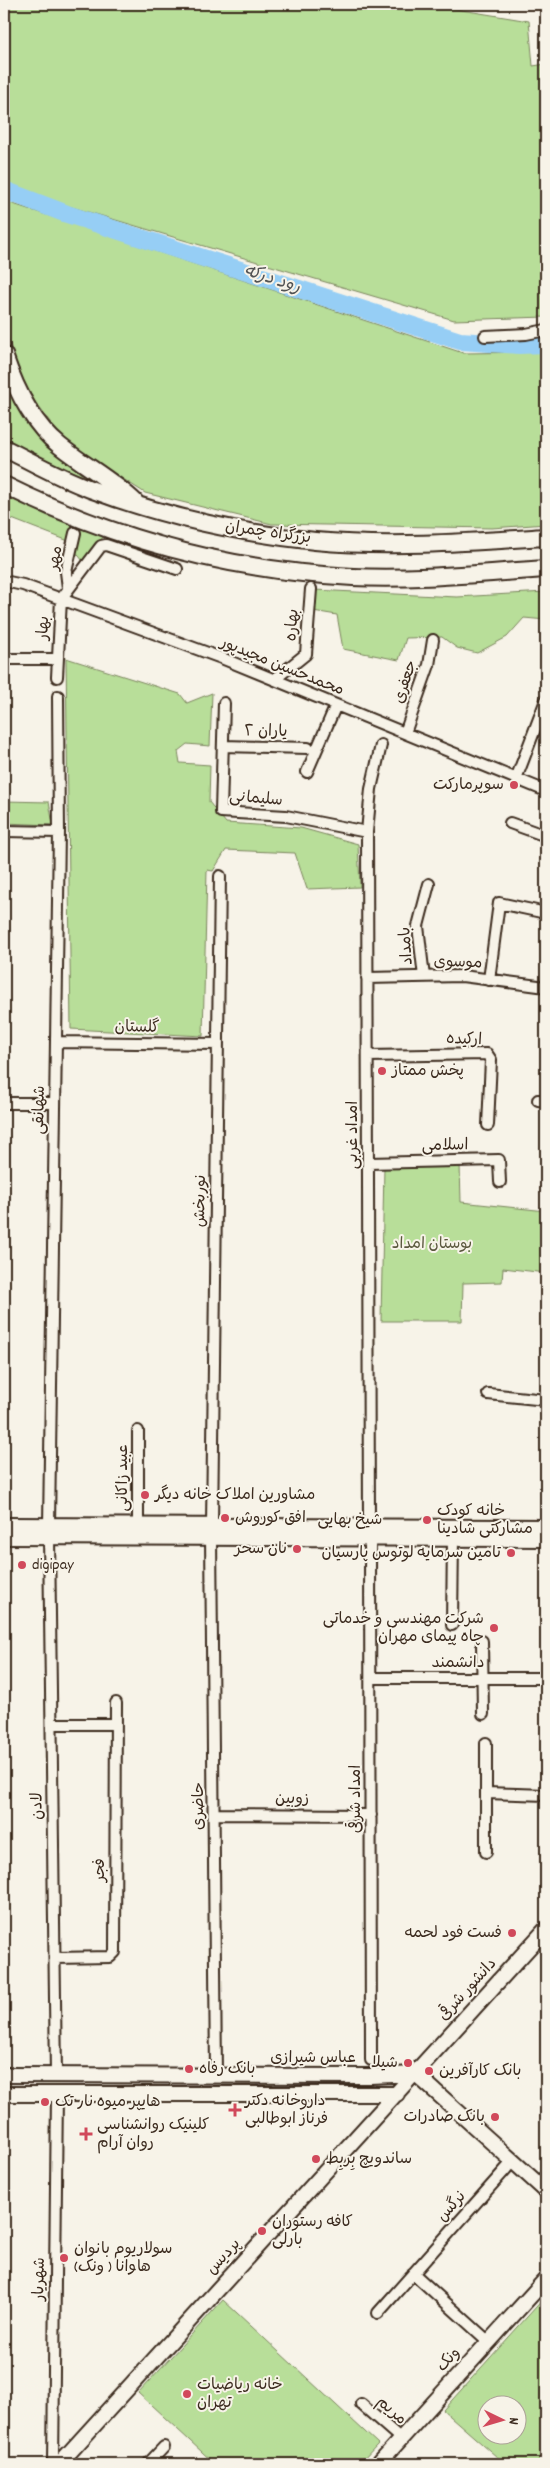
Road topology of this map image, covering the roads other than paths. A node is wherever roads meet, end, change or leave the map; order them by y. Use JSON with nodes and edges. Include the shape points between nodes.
{"nodes":[{"id":1,"x":546,"y":330,"type":"edge"},
{"id":2,"x":485,"y":336,"type":"dead end"},
{"id":3,"x":4,"y":355,"type":"edge"},
{"id":4,"x":4,"y":448,"type":"edge"},
{"id":5,"x":4,"y":485,"type":"edge"},
{"id":6,"x":141,"y":506,"type":"junction"},
{"id":7,"x":76,"y":533,"type":"dead end"},
{"id":8,"x":546,"y":538,"type":"edge"},
{"id":9,"x":177,"y":569,"type":"dead end"},
{"id":10,"x":546,"y":569,"type":"edge"},
{"id":11,"x":4,"y":581,"type":"edge"},
{"id":12,"x":68,"y":588,"type":"junction"},
{"id":13,"x":311,"y":588,"type":"dead end"},
{"id":14,"x":61,"y":599,"type":"junction"},
{"id":15,"x":433,"y":640,"type":"dead end"},
{"id":16,"x":4,"y":659,"type":"edge"},
{"id":17,"x":58,"y":659,"type":"junction"},
{"id":18,"x":57,"y":677,"type":"dead end"},
{"id":19,"x":275,"y":679,"type":"junction"},
{"id":20,"x":58,"y":696,"type":"dead end"},
{"id":21,"x":546,"y":700,"type":"edge"},
{"id":22,"x":224,"y":702,"type":"dead end"},
{"id":23,"x":336,"y":705,"type":"junction"},
{"id":24,"x":405,"y":733,"type":"junction"},
{"id":25,"x":382,"y":745,"type":"dead end"},
{"id":26,"x":223,"y":746,"type":"junction"},
{"id":27,"x":308,"y":748,"type":"dead end"},
{"id":28,"x":307,"y":772,"type":"dead end"},
{"id":29,"x":516,"y":779,"type":"junction"},
{"id":30,"x":546,"y":791,"type":"edge"},
{"id":31,"x":510,"y":823,"type":"dead end"},
{"id":32,"x":4,"y":832,"type":"edge"},
{"id":33,"x":59,"y":832,"type":"junction"},
{"id":34,"x":367,"y":832,"type":"junction"},
{"id":35,"x":546,"y":836,"type":"edge"},
{"id":36,"x":220,"y":876,"type":"dead end"},
{"id":37,"x":429,"y":884,"type":"dead end"},
{"id":38,"x":546,"y":913,"type":"edge"},
{"id":39,"x":424,"y":977,"type":"junction"},
{"id":40,"x":367,"y":978,"type":"junction"},
{"id":41,"x":490,"y":980,"type":"junction"},
{"id":42,"x":546,"y":987,"type":"edge"},
{"id":43,"x":56,"y":1042,"type":"junction"},
{"id":44,"x":218,"y":1044,"type":"junction"},
{"id":45,"x":368,"y":1056,"type":"junction"},
{"id":46,"x":4,"y":1103,"type":"edge"},
{"id":47,"x":56,"y":1103,"type":"junction"},
{"id":48,"x":488,"y":1126,"type":"dead end"},
{"id":49,"x":368,"y":1163,"type":"junction"},
{"id":50,"x":500,"y":1182,"type":"dead end"},
{"id":51,"x":488,"y":1394,"type":"dead end"},
{"id":52,"x":546,"y":1400,"type":"edge"},
{"id":53,"x":138,"y":1431,"type":"dead end"},
{"id":54,"x":4,"y":1525,"type":"edge"},
{"id":55,"x":138,"y":1525,"type":"junction"},
{"id":56,"x":546,"y":1527,"type":"edge"},
{"id":57,"x":49,"y":1531,"type":"junction"},
{"id":58,"x":212,"y":1531,"type":"junction"},
{"id":59,"x":370,"y":1532,"type":"junction"},
{"id":60,"x":528,"y":1533,"type":"junction"},
{"id":61,"x":4,"y":1537,"type":"edge"},
{"id":62,"x":453,"y":1538,"type":"junction"},
{"id":63,"x":546,"y":1539,"type":"edge"},
{"id":64,"x":452,"y":1625,"type":"dead end"},
{"id":65,"x":482,"y":1640,"type":"dead end"},
{"id":66,"x":370,"y":1678,"type":"junction"},
{"id":67,"x":482,"y":1678,"type":"junction"},
{"id":68,"x":546,"y":1678,"type":"edge"},
{"id":69,"x":116,"y":1703,"type":"dead end"},
{"id":70,"x":483,"y":1714,"type":"dead end"},
{"id":71,"x":52,"y":1724,"type":"junction"},
{"id":72,"x":115,"y":1724,"type":"junction"},
{"id":73,"x":486,"y":1743,"type":"dead end"},
{"id":74,"x":486,"y":1793,"type":"junction"},
{"id":75,"x":546,"y":1795,"type":"edge"},
{"id":76,"x":214,"y":1814,"type":"junction"},
{"id":77,"x":371,"y":1815,"type":"junction"},
{"id":78,"x":486,"y":1852,"type":"dead end"},
{"id":79,"x":546,"y":1929,"type":"edge"},
{"id":80,"x":54,"y":1958,"type":"junction"},
{"id":81,"x":371,"y":2060,"type":"dead end"},
{"id":82,"x":416,"y":2074,"type":"junction"},
{"id":83,"x":4,"y":2075,"type":"edge"},
{"id":84,"x":56,"y":2075,"type":"junction"},
{"id":85,"x":216,"y":2075,"type":"junction"},
{"id":86,"x":4,"y":2094,"type":"edge"},
{"id":87,"x":57,"y":2094,"type":"junction"},
{"id":88,"x":361,"y":2094,"type":"junction"},
{"id":89,"x":398,"y":2094,"type":"junction"},
{"id":90,"x":368,"y":2126,"type":"junction"},
{"id":91,"x":513,"y":2161,"type":"junction"},
{"id":92,"x":546,"y":2191,"type":"edge"},
{"id":93,"x":413,"y":2274,"type":"junction"},
{"id":94,"x":546,"y":2279,"type":"edge"},
{"id":95,"x":378,"y":2313,"type":"dead end"},
{"id":96,"x":489,"y":2342,"type":"junction"},
{"id":97,"x":361,"y":2404,"type":"dead end"},
{"id":98,"x":401,"y":2439,"type":"junction"},
{"id":99,"x":164,"y":2447,"type":"dead end"},
{"id":100,"x":53,"y":2464,"type":"edge"},
{"id":101,"x":59,"y":2464,"type":"edge"},
{"id":102,"x":148,"y":2464,"type":"edge"},
{"id":103,"x":378,"y":2464,"type":"edge"}],
"edges":[{"from":1,"to":2,"type":"street"},
{"from":3,"to":6,"type":"highway","via":[[17,387],[40,424],[59,445]]},
{"from":4,"to":6,"type":"highway","name":"بزرگراه چمران","via":[[88,488]]},
{"from":5,"to":10,"type":"highway","name":"بزرگراه چمران","via":[[89,523],[166,548],[254,566],[354,577]]},
{"from":6,"to":8,"type":"highway","name":"بزرگراه چمران","via":[[206,524],[316,541],[454,543]]},
{"from":7,"to":12,"type":"street","name":"مهر","via":[[66,572]]},
{"from":9,"to":12,"type":"street","via":[[106,545],[101,546]]},
{"from":11,"to":14,"type":"street","name":"محمدحسین مجیدپور"},
{"from":12,"to":14,"type":"street"},
{"from":13,"to":19,"type":"street","name":"بهاره","via":[[306,654]]},
{"from":14,"to":17,"type":"street","name":"بهار"},
{"from":14,"to":19,"type":"street","name":"محمدحسین مجیدپور"},
{"from":15,"to":24,"type":"street","name":"جعفری","via":[[429,665]]},
{"from":16,"to":17,"type":"street","name":"بهار"},
{"from":17,"to":18,"type":"street","name":"بهار"},
{"from":19,"to":23,"type":"street","name":"محمدحسین مجیدپور"},
{"from":20,"to":33,"type":"street","name":"شهانقی"},
{"from":21,"to":29,"type":"street"},
{"from":22,"to":26,"type":"street","name":"سلیمانی"},
{"from":23,"to":24,"type":"street","name":"محمدحسین مجیدپور"},
{"from":23,"to":28,"type":"street"},
{"from":24,"to":29,"type":"street","name":"محمدحسین مجیدپور"},
{"from":25,"to":34,"type":"street","name":"امداد غربی","via":[[371,789]]},
{"from":26,"to":27,"type":"street","name":"یاران ٢"},
{"from":26,"to":34,"type":"street","name":"سلیمانی","via":[[221,812],[286,816]]},
{"from":29,"to":30,"type":"street","name":"محمدحسین مجیدپور"},
{"from":31,"to":35,"type":"street"},
{"from":32,"to":33,"type":"street"},
{"from":33,"to":43,"type":"street","name":"شهانقی"},
{"from":34,"to":40,"type":"street","name":"امداد غربی"},
{"from":36,"to":44,"type":"street","name":"نوربخش"},
{"from":37,"to":39,"type":"street","name":"بامداد","via":[[418,926]]},
{"from":38,"to":41,"type":"street","via":[[499,903]]},
{"from":39,"to":40,"type":"street","name":"موسوی"},
{"from":39,"to":41,"type":"street","name":"موسوی","via":[[462,976]]},
{"from":40,"to":45,"type":"street","name":"امداد غربی"},
{"from":41,"to":42,"type":"street","name":"موسوی"},
{"from":43,"to":44,"type":"street","name":"گلستان"},
{"from":43,"to":47,"type":"street","name":"شهانقی"},
{"from":44,"to":58,"type":"street","name":"نوربخش"},
{"from":45,"to":48,"type":"street","name":"ارکیده","via":[[487,1054],[491,1060]]},
{"from":45,"to":49,"type":"street","name":"امداد غربی"},
{"from":46,"to":47,"type":"street"},
{"from":47,"to":57,"type":"street","name":"شهانقی"},
{"from":49,"to":50,"type":"street","name":"اسلامی","via":[[499,1160]]},
{"from":49,"to":59,"type":"street","name":"امداد غربی"},
{"from":51,"to":52,"type":"street"},
{"from":53,"to":55,"type":"street","name":"عبید زاکانی"},
{"from":54,"to":57,"type":"main road","name":"شیخ بهایی"},
{"from":55,"to":57,"type":"main road","name":"شیخ بهایی"},
{"from":55,"to":58,"type":"main road","name":"شیخ بهایی"},
{"from":56,"to":60,"type":"main road","name":"شیخ بهایی"},
{"from":57,"to":58,"type":"main road","name":"شیخ بهایی"},
{"from":57,"to":61,"type":"main road","name":"شیخ بهایی"},
{"from":57,"to":71,"type":"street","name":"لادن"},
{"from":58,"to":59,"type":"main road","name":"شیخ بهایی"},
{"from":58,"to":76,"type":"street","name":"حاضری"},
{"from":59,"to":60,"type":"main road","name":"شیخ بهایی"},
{"from":59,"to":62,"type":"main road","name":"شیخ بهایی"},
{"from":59,"to":66,"type":"street","name":"امداد شرقی"},
{"from":60,"to":62,"type":"main road","name":"شیخ بهایی"},
{"from":60,"to":63,"type":"main road","name":"شیخ بهایی"},
{"from":62,"to":64,"type":"street"},
{"from":65,"to":67,"type":"street"},
{"from":66,"to":67,"type":"street","name":"دانشمند"},
{"from":66,"to":77,"type":"street","name":"امداد شرقی"},
{"from":67,"to":68,"type":"street","name":"دانشمند"},
{"from":67,"to":70,"type":"street"},
{"from":69,"to":72,"type":"street","name":"فجر"},
{"from":71,"to":72,"type":"street"},
{"from":71,"to":80,"type":"street","name":"لادن"},
{"from":72,"to":80,"type":"street","name":"فجر","via":[[115,1952],[110,1957]]},
{"from":73,"to":74,"type":"street"},
{"from":74,"to":75,"type":"street"},
{"from":74,"to":78,"type":"street"},
{"from":76,"to":77,"type":"street","name":"زوبین"},
{"from":76,"to":85,"type":"street","name":"حاضری"},
{"from":77,"to":81,"type":"street","name":"امداد شرقی"},
{"from":79,"to":82,"type":"main road","name":"دانشور شرقی"},
{"from":80,"to":84,"type":"street","name":"لادن"},
{"from":82,"to":85,"type":"main road","name":"عباس شیرازی"},
{"from":82,"to":89,"type":"main road","name":"پردیس"},
{"from":82,"to":91,"type":"main road"},
{"from":83,"to":84,"type":"main road","name":"عباس شیرازی"},
{"from":84,"to":85,"type":"main road","name":"عباس شیرازی"},
{"from":86,"to":87,"type":"main road"},
{"from":87,"to":88,"type":"main road"},
{"from":87,"to":100,"type":"street","name":"شهریار"},
{"from":88,"to":89,"type":"main road"},
{"from":88,"to":90,"type":"main road","via":[[373,2109]]},
{"from":89,"to":90,"type":"main road","name":"پردیس"},
{"from":90,"to":101,"type":"main road","name":"پردیس"},
{"from":91,"to":92,"type":"main road"},
{"from":91,"to":93,"type":"street","name":"نرگس"},
{"from":93,"to":95,"type":"street","name":"نرگس"},
{"from":93,"to":96,"type":"street"},
{"from":94,"to":96,"type":"main road","name":"ونک"},
{"from":96,"to":98,"type":"main road","name":"ونک"},
{"from":97,"to":98,"type":"street","name":"مریم"},
{"from":98,"to":103,"type":"main road","name":"ونک"},
{"from":99,"to":102,"type":"street"}]}
